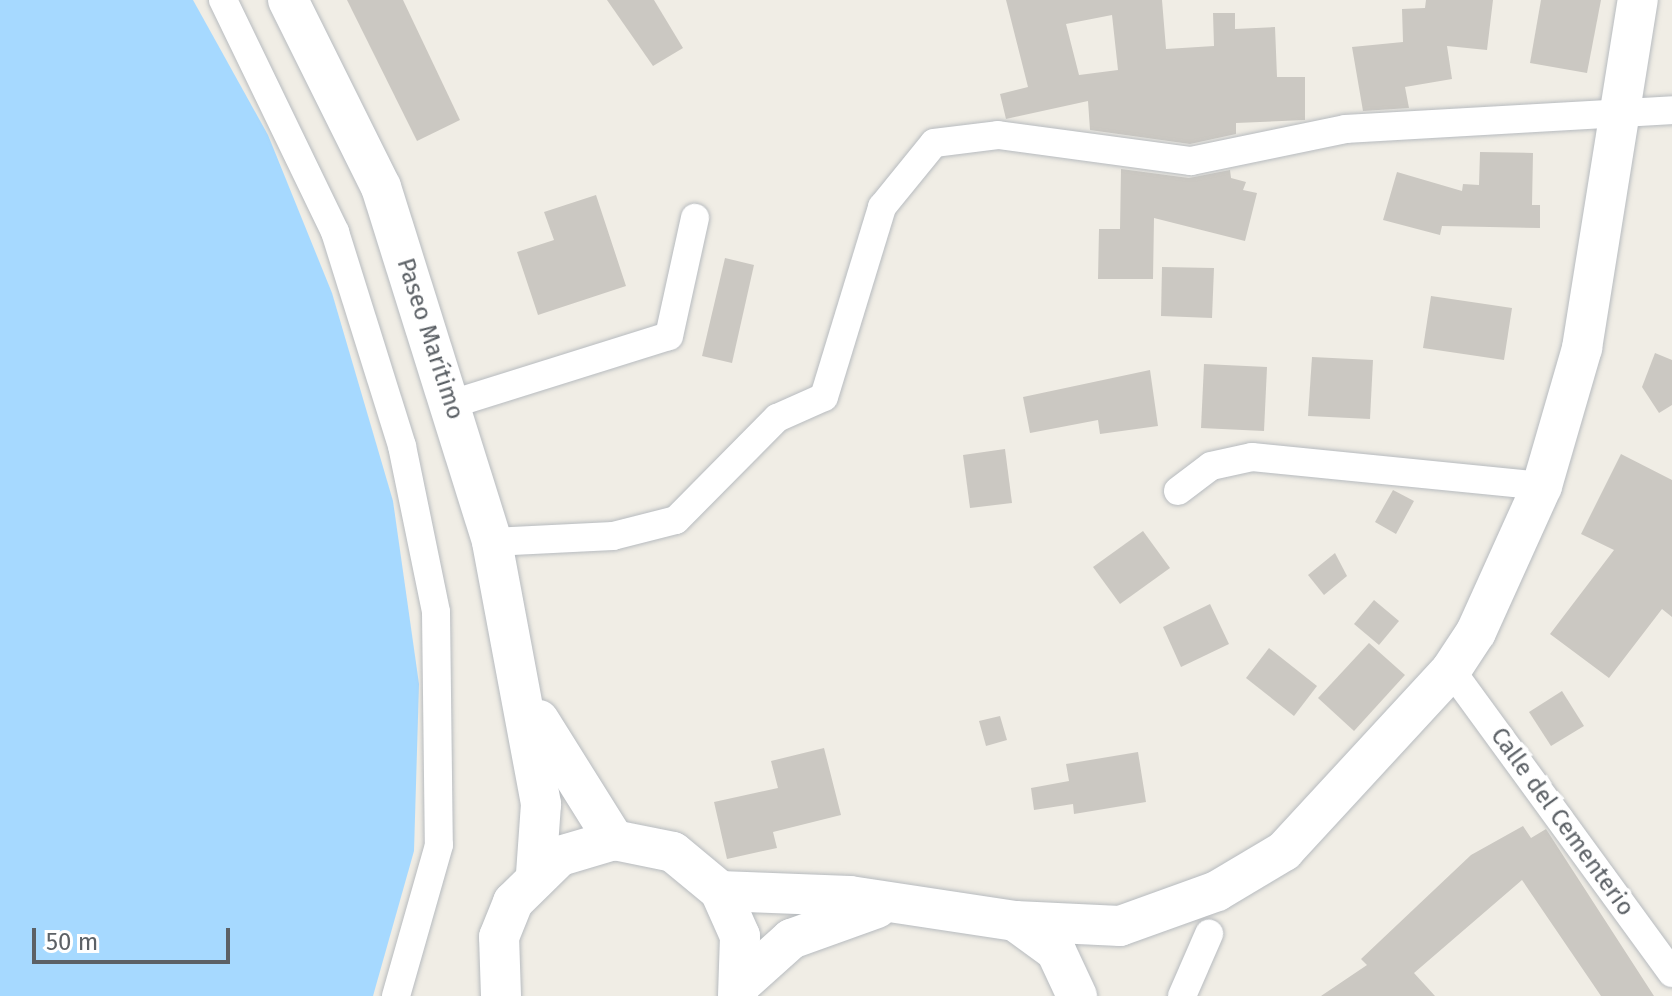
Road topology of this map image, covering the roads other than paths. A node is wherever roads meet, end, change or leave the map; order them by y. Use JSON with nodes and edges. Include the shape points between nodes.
{"nodes":[{"id":1,"x":223,"y":0,"type":"edge"},
{"id":2,"x":288,"y":0,"type":"edge"},
{"id":3,"x":1638,"y":0,"type":"edge"},
{"id":4,"x":1672,"y":110,"type":"edge"},
{"id":5,"x":1619,"y":116,"type":"junction"},
{"id":6,"x":695,"y":218,"type":"dead end"},
{"id":7,"x":452,"y":404,"type":"junction"},
{"id":8,"x":1542,"y":486,"type":"junction"},
{"id":9,"x":1178,"y":491,"type":"dead end"},
{"id":10,"x":492,"y":542,"type":"junction"},
{"id":11,"x":1451,"y":670,"type":"junction"},
{"id":12,"x":525,"y":695,"type":"junction"},
{"id":13,"x":614,"y":840,"type":"junction"},
{"id":14,"x":536,"y":873,"type":"junction"},
{"id":15,"x":720,"y":891,"type":"junction"},
{"id":16,"x":889,"y":905,"type":"junction"},
{"id":17,"x":1015,"y":921,"type":"junction"},
{"id":18,"x":1209,"y":934,"type":"dead end"},
{"id":19,"x":1672,"y":973,"type":"edge"},
{"id":20,"x":739,"y":991,"type":"edge"},
{"id":21,"x":396,"y":996,"type":"edge"},
{"id":22,"x":501,"y":996,"type":"edge"},
{"id":23,"x":1077,"y":996,"type":"edge"},
{"id":24,"x":1182,"y":996,"type":"edge"}],
"edges":[{"from":1,"to":21,"type":"street","via":[[335,232],[402,446],[436,612],[439,845]]},
{"from":2,"to":7,"type":"main road","name":"Paseo Marítimo","via":[[381,187]]},
{"from":3,"to":5,"type":"main road"},
{"from":4,"to":5,"type":"street"},
{"from":5,"to":8,"type":"main road","via":[[1582,348]]},
{"from":5,"to":10,"type":"street","via":[[1516,115],[1346,129],[1191,161],[998,135],[934,143],[882,207],[824,397],[777,418],[676,520],[613,536]]},
{"from":6,"to":7,"type":"street","via":[[669,336]]},
{"from":7,"to":10,"type":"main road","name":"Paseo Marítimo"},
{"from":8,"to":9,"type":"street","via":[[1252,457],[1211,466]]},
{"from":8,"to":11,"type":"main road","via":[[1476,632]]},
{"from":10,"to":12,"type":"main road","name":"Paseo Marítimo"},
{"from":11,"to":17,"type":"main road","via":[[1284,851],[1217,891],[1120,926]]},
{"from":11,"to":19,"type":"street","name":"Calle del Cementerio"},
{"from":12,"to":13,"type":"main road","name":"Paseo Marítimo"},
{"from":12,"to":14,"type":"main road","name":"Paseo Marítimo","via":[[541,804]]},
{"from":13,"to":14,"type":"main road","via":[[586,845]]},
{"from":13,"to":15,"type":"main road","via":[[673,852]]},
{"from":14,"to":22,"type":"main road","via":[[513,902],[499,937]]},
{"from":15,"to":16,"type":"main road","via":[[850,896]]},
{"from":15,"to":20,"type":"main road","via":[[740,936]]},
{"from":16,"to":17,"type":"main road"},
{"from":16,"to":20,"type":"main road","via":[[819,924]]},
{"from":17,"to":23,"type":"main road","via":[[1056,951]]},
{"from":18,"to":24,"type":"street"}]}
